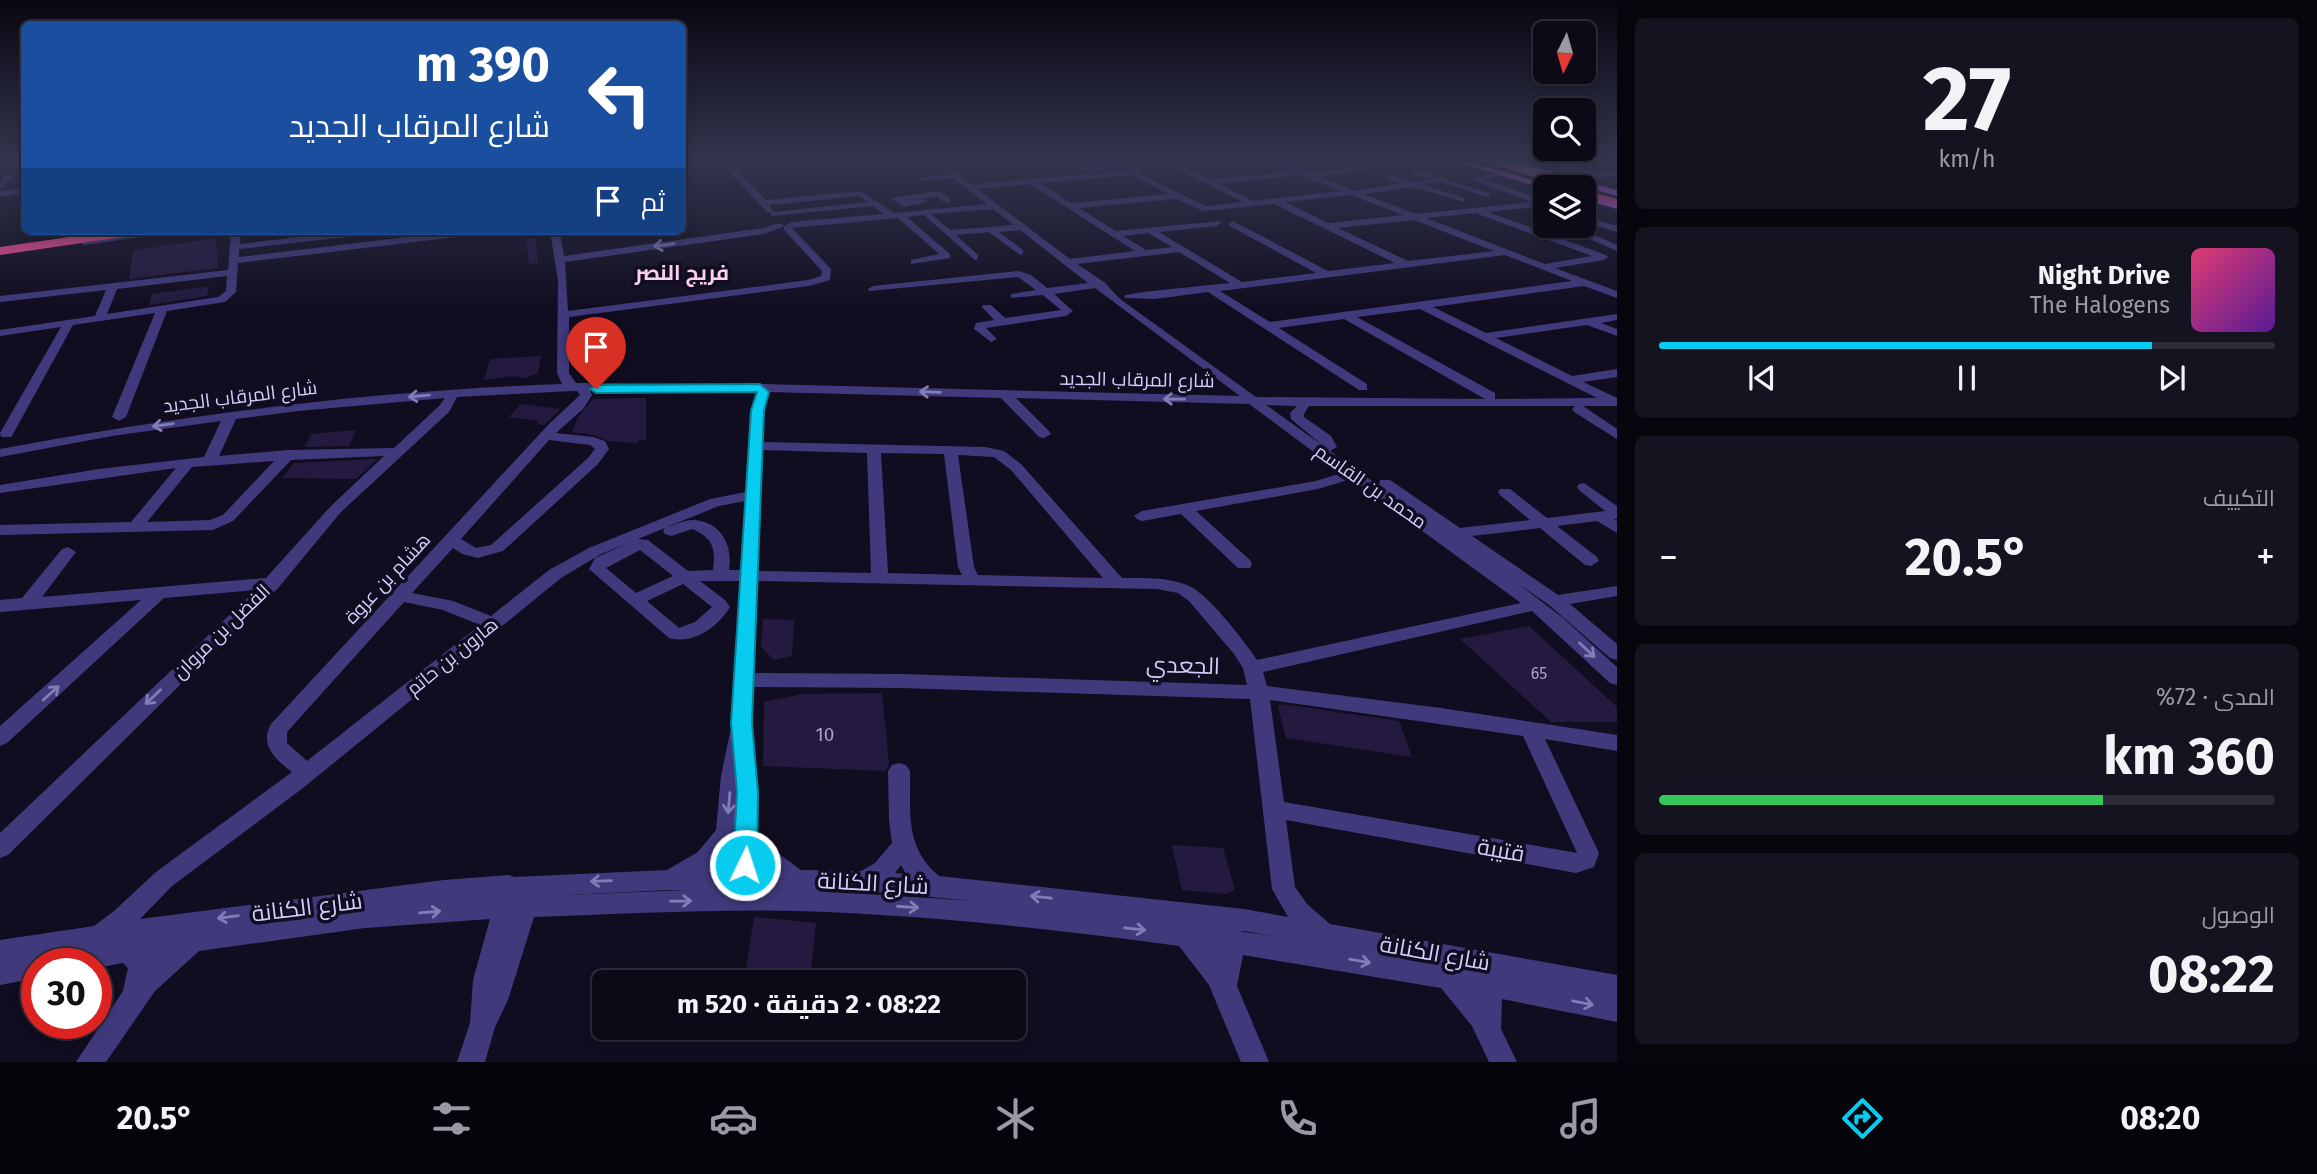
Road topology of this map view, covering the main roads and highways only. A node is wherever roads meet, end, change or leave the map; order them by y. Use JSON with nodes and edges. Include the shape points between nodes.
{"nodes":[{"id":1,"x":69,"y":235,"type":"edge"},
{"id":2,"x":80,"y":235,"type":"edge"},
{"id":3,"x":103,"y":235,"type":"edge"},
{"id":4,"x":3,"y":247,"type":"edge"}],
"edges":[{"from":1,"to":4,"type":"highway"},
{"from":2,"to":4,"type":"highway"},
{"from":3,"to":4,"type":"highway"}]}
